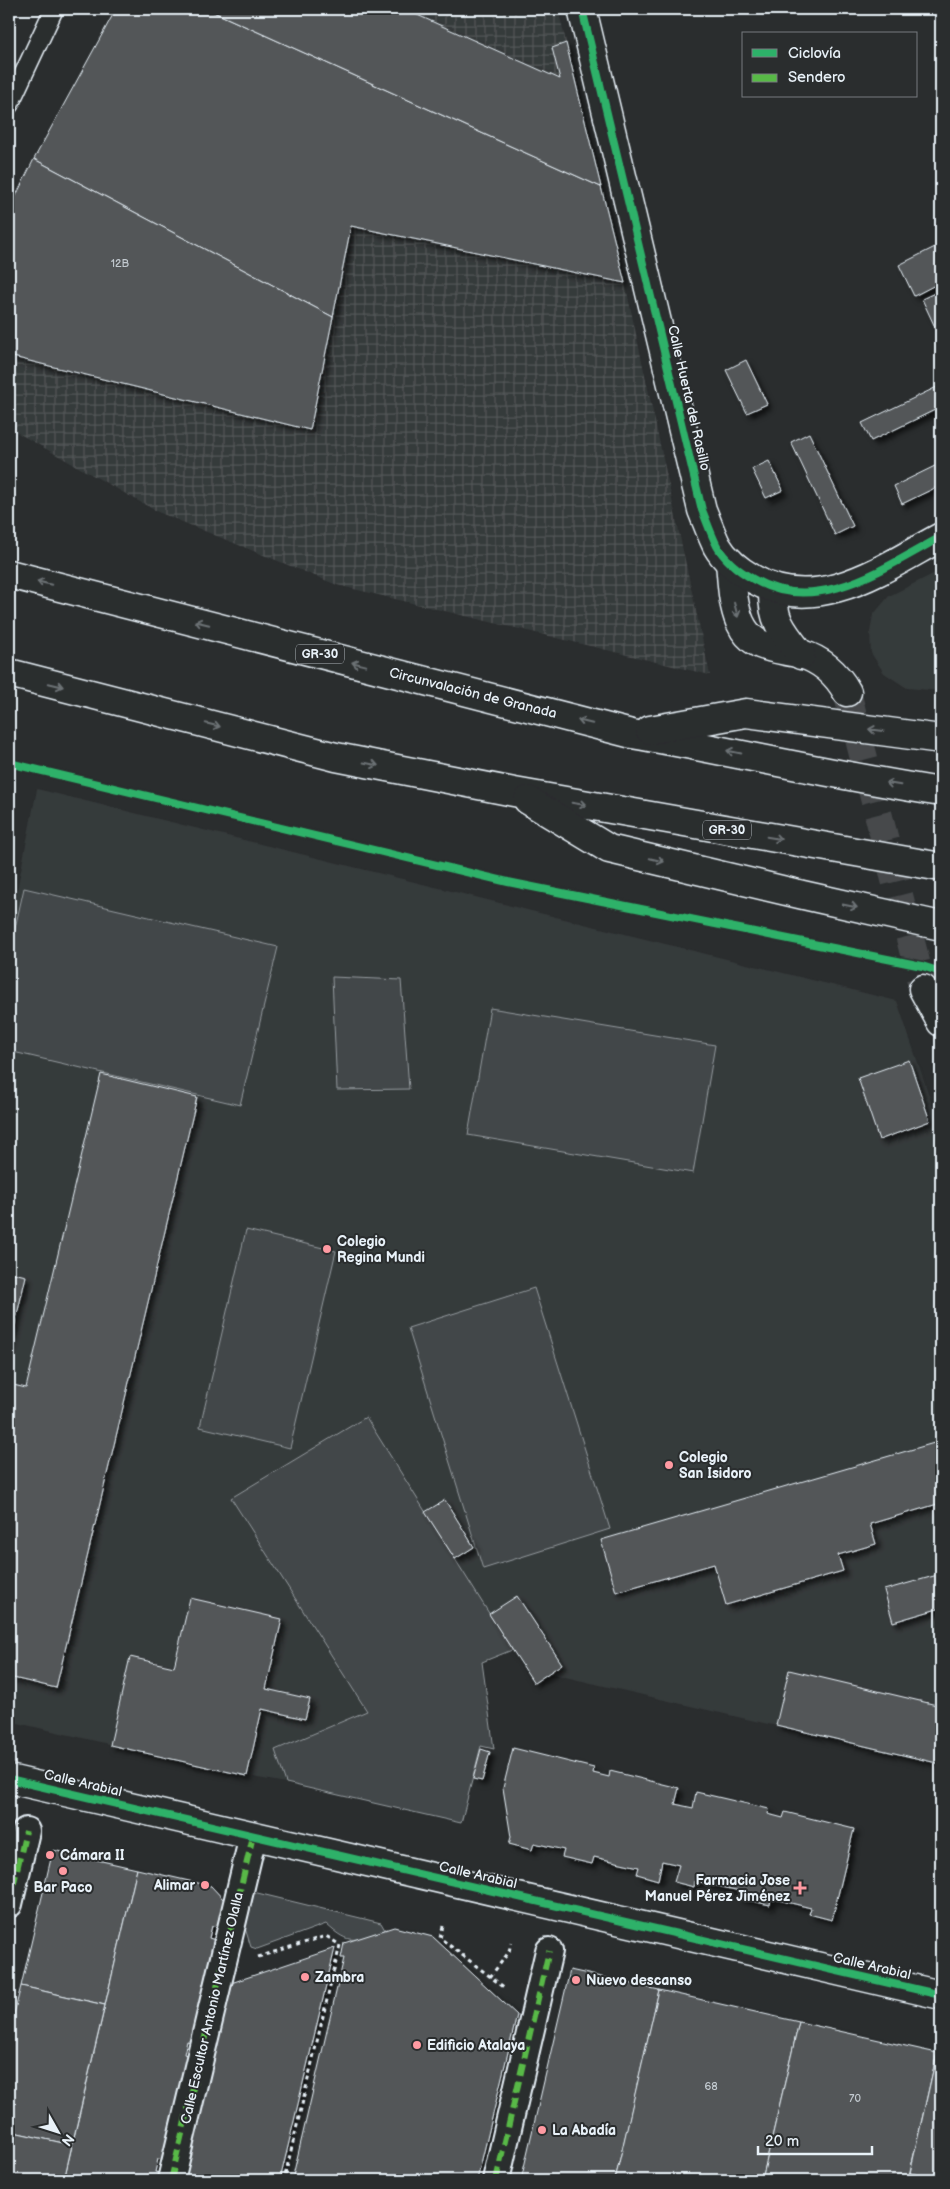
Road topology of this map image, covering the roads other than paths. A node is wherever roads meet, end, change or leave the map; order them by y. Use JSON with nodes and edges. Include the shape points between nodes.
{"nodes":[{"id":1,"x":54,"y":9,"type":"edge"},
{"id":2,"x":582,"y":9,"type":"edge"},
{"id":3,"x":9,"y":105,"type":"edge"},
{"id":4,"x":941,"y":537,"type":"edge"},
{"id":5,"x":730,"y":562,"type":"junction"},
{"id":6,"x":9,"y":574,"type":"edge"},
{"id":7,"x":773,"y":589,"type":"junction"},
{"id":8,"x":801,"y":654,"type":"junction"},
{"id":9,"x":9,"y":673,"type":"edge"},
{"id":10,"x":847,"y":692,"type":"tunnel mouth"},
{"id":11,"x":632,"y":734,"type":"junction"},
{"id":12,"x":941,"y":739,"type":"edge"},
{"id":13,"x":514,"y":792,"type":"junction"},
{"id":14,"x":941,"y":792,"type":"edge"},
{"id":15,"x":941,"y":867,"type":"edge"},
{"id":16,"x":941,"y":926,"type":"edge"},
{"id":17,"x":923,"y":988,"type":"tunnel mouth"},
{"id":18,"x":941,"y":1022,"type":"edge"},
{"id":19,"x":9,"y":1779,"type":"edge"},
{"id":20,"x":26,"y":1831,"type":"dead end"},
{"id":21,"x":253,"y":1836,"type":"junction"},
{"id":22,"x":9,"y":1904,"type":"edge"},
{"id":23,"x":549,"y":1951,"type":"dead end"},
{"id":24,"x":941,"y":1995,"type":"edge"},
{"id":25,"x":171,"y":2180,"type":"edge"},
{"id":26,"x":496,"y":2180,"type":"edge"}],
"edges":[{"from":1,"to":3,"type":"lane"},
{"from":2,"to":5,"type":"main road","name":"Calle Huerta del Rasillo","via":[[702,510],[718,547]]},
{"from":4,"to":7,"type":"main road","name":"Calle Huerta del Rasillo","via":[[836,589],[803,594]]},
{"from":5,"to":7,"type":"main road","name":"Calle Huerta del Rasillo"},
{"from":5,"to":8,"type":"main road","one_way":true,"via":[[735,608],[753,641],[766,648]]},
{"from":11,"to":6,"type":"main road","name":"Circunvalación de Granada","number":"GR-30","one_way":true},
{"from":7,"to":8,"type":"main road","via":[[772,607],[776,620]]},
{"from":8,"to":10,"type":"main road","via":[[828,668]]},
{"from":9,"to":13,"type":"main road","number":"GR-30","one_way":true,"via":[[336,757]]},
{"from":12,"to":11,"type":"main road","one_way":true,"via":[[746,714]]},
{"from":14,"to":11,"type":"main road","name":"Circunvalación de Granada","number":"GR-30","one_way":true},
{"from":13,"to":15,"type":"main road","number":"GR-30","one_way":true},
{"from":13,"to":16,"type":"main road","one_way":true,"via":[[609,849]]},
{"from":17,"to":18,"type":"main road"},
{"from":19,"to":21,"type":"main road","name":"Calle Arabial"},
{"from":20,"to":22,"type":"street"},
{"from":21,"to":24,"type":"main road","name":"Calle Arabial"},
{"from":21,"to":25,"type":"street","name":"Calle Escultor Antonio Martínez Olalla"},
{"from":23,"to":26,"type":"street"}]}
